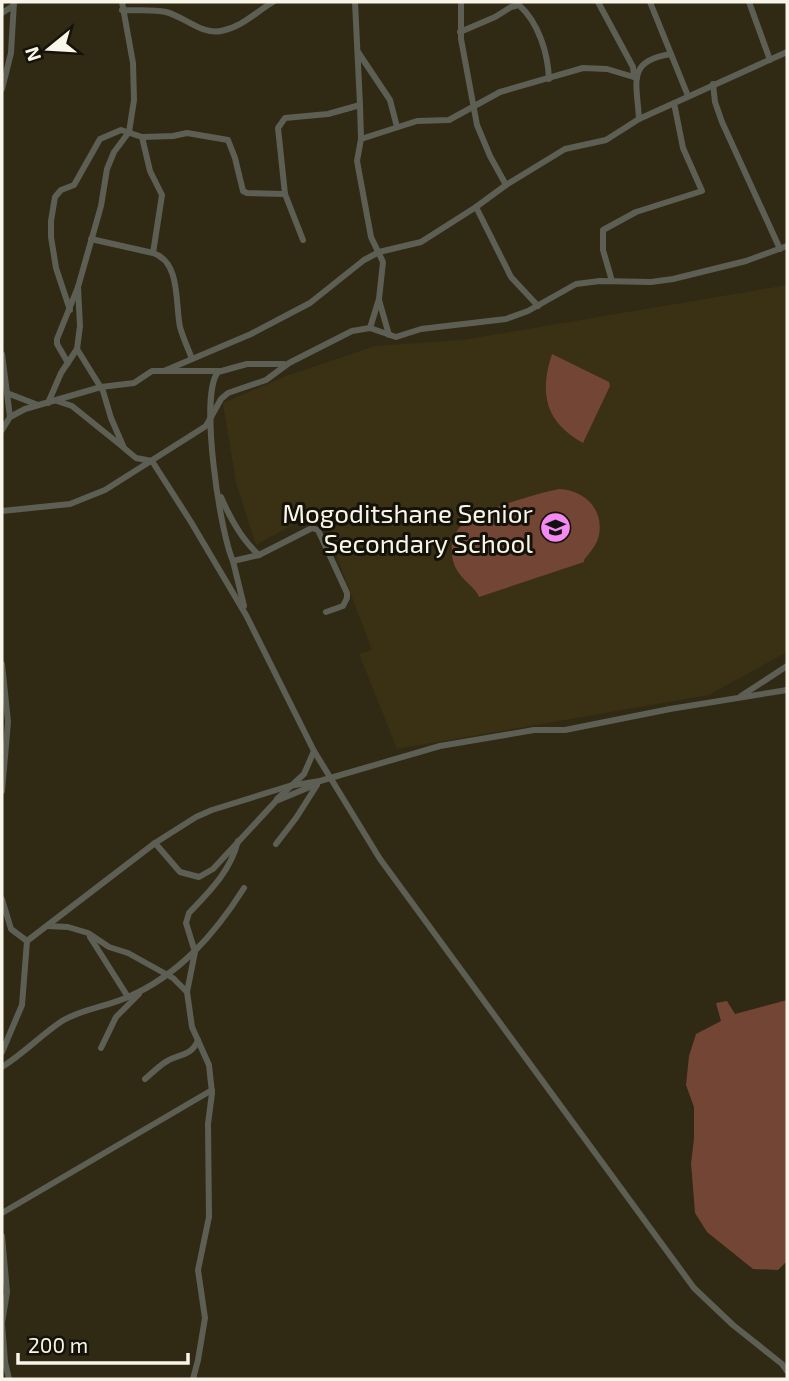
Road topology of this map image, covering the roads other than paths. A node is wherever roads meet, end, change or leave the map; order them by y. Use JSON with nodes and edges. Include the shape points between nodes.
{"nodes":[{"id":1,"x":122,"y":2,"type":"edge"},
{"id":2,"x":273,"y":2,"type":"edge"},
{"id":3,"x":355,"y":2,"type":"edge"},
{"id":4,"x":461,"y":2,"type":"edge"},
{"id":5,"x":598,"y":2,"type":"edge"},
{"id":6,"x":650,"y":2,"type":"edge"},
{"id":7,"x":749,"y":2,"type":"edge"},
{"id":8,"x":13,"y":4,"type":"edge"},
{"id":9,"x":122,"y":10,"type":"junction"},
{"id":10,"x":2,"y":13,"type":"edge"},
{"id":11,"x":460,"y":32,"type":"junction"},
{"id":12,"x":356,"y":49,"type":"junction"},
{"id":13,"x":785,"y":53,"type":"edge"},
{"id":14,"x":671,"y":54,"type":"junction"},
{"id":15,"x":770,"y":60,"type":"junction"},
{"id":16,"x":787,"y":64,"type":"edge"},
{"id":17,"x":636,"y":77,"type":"junction"},
{"id":18,"x":549,"y":79,"type":"junction"},
{"id":19,"x":713,"y":84,"type":"junction"},
{"id":20,"x":2,"y":89,"type":"edge"},
{"id":21,"x":688,"y":96,"type":"junction"},
{"id":22,"x":674,"y":103,"type":"junction"},
{"id":23,"x":360,"y":105,"type":"junction"},
{"id":24,"x":475,"y":106,"type":"junction"},
{"id":25,"x":639,"y":119,"type":"junction"},
{"id":26,"x":397,"y":127,"type":"junction"},
{"id":27,"x":129,"y":132,"type":"junction"},
{"id":28,"x":142,"y":137,"type":"junction"},
{"id":29,"x":361,"y":139,"type":"junction"},
{"id":30,"x":506,"y":185,"type":"junction"},
{"id":31,"x":285,"y":194,"type":"junction"},
{"id":32,"x":476,"y":207,"type":"junction"},
{"id":33,"x":91,"y":239,"type":"junction"},
{"id":34,"x":303,"y":240,"type":"dead end"},
{"id":35,"x":784,"y":248,"type":"edge"},
{"id":36,"x":379,"y":252,"type":"junction"},
{"id":37,"x":153,"y":253,"type":"junction"},
{"id":38,"x":612,"y":281,"type":"junction"},
{"id":39,"x":78,"y":287,"type":"junction"},
{"id":40,"x":379,"y":299,"type":"junction"},
{"id":41,"x":538,"y":306,"type":"junction"},
{"id":42,"x":69,"y":310,"type":"junction"},
{"id":43,"x":370,"y":328,"type":"junction"},
{"id":44,"x":389,"y":335,"type":"junction"},
{"id":45,"x":77,"y":349,"type":"junction"},
{"id":46,"x":2,"y":354,"type":"edge"},
{"id":47,"x":192,"y":359,"type":"junction"},
{"id":48,"x":68,"y":363,"type":"junction"},
{"id":49,"x":289,"y":363,"type":"junction"},
{"id":50,"x":164,"y":371,"type":"junction"},
{"id":51,"x":221,"y":371,"type":"junction"},
{"id":52,"x":101,"y":387,"type":"junction"},
{"id":53,"x":7,"y":393,"type":"junction"},
{"id":54,"x":56,"y":401,"type":"junction"},
{"id":55,"x":47,"y":402,"type":"junction"},
{"id":56,"x":39,"y":405,"type":"junction"},
{"id":57,"x":10,"y":417,"type":"junction"},
{"id":58,"x":209,"y":421,"type":"junction"},
{"id":59,"x":3,"y":426,"type":"edge"},
{"id":60,"x":124,"y":448,"type":"junction"},
{"id":61,"x":152,"y":461,"type":"junction"},
{"id":62,"x":218,"y":489,"type":"junction"},
{"id":63,"x":2,"y":511,"type":"edge"},
{"id":64,"x":259,"y":555,"type":"junction"},
{"id":65,"x":233,"y":561,"type":"junction"},
{"id":66,"x":326,"y":612,"type":"dead end"},
{"id":67,"x":246,"y":615,"type":"junction"},
{"id":68,"x":2,"y":664,"type":"edge"},
{"id":69,"x":787,"y":666,"type":"edge"},
{"id":70,"x":787,"y":690,"type":"edge"},
{"id":71,"x":736,"y":699,"type":"junction"},
{"id":72,"x":314,"y":751,"type":"junction"},
{"id":73,"x":332,"y":777,"type":"junction"},
{"id":74,"x":319,"y":782,"type":"junction"},
{"id":75,"x":289,"y":786,"type":"junction"},
{"id":76,"x":2,"y":791,"type":"edge"},
{"id":77,"x":276,"y":801,"type":"junction"},
{"id":78,"x":238,"y":841,"type":"junction"},
{"id":79,"x":155,"y":843,"type":"junction"},
{"id":80,"x":276,"y":844,"type":"dead end"},
{"id":81,"x":244,"y":888,"type":"dead end"},
{"id":82,"x":2,"y":899,"type":"edge"},
{"id":83,"x":47,"y":926,"type":"junction"},
{"id":84,"x":88,"y":933,"type":"junction"},
{"id":85,"x":27,"y":941,"type":"junction"},
{"id":86,"x":195,"y":952,"type":"junction"},
{"id":87,"x":166,"y":975,"type":"junction"},
{"id":88,"x":146,"y":988,"type":"junction"},
{"id":89,"x":187,"y":992,"type":"junction"},
{"id":90,"x":128,"y":997,"type":"junction"},
{"id":91,"x":198,"y":1040,"type":"junction"},
{"id":92,"x":101,"y":1048,"type":"dead end"},
{"id":93,"x":2,"y":1052,"type":"edge"},
{"id":94,"x":2,"y":1067,"type":"edge"},
{"id":95,"x":145,"y":1079,"type":"dead end"},
{"id":96,"x":212,"y":1090,"type":"junction"},
{"id":97,"x":2,"y":1213,"type":"edge"},
{"id":98,"x":2,"y":1236,"type":"edge"},
{"id":99,"x":787,"y":1371,"type":"edge"},
{"id":100,"x":9,"y":1379,"type":"edge"},
{"id":101,"x":193,"y":1379,"type":"edge"}],
"edges":[{"from":1,"to":9,"type":"street"},
{"from":2,"to":9,"type":"street","via":[[248,20],[213,32],[167,13]]},
{"from":3,"to":12,"type":"street"},
{"from":4,"to":11,"type":"street"},
{"from":5,"to":17,"type":"street"},
{"from":6,"to":14,"type":"street"},
{"from":7,"to":15,"type":"street"},
{"from":8,"to":10,"type":"street"},
{"from":8,"to":20,"type":"street","via":[[11,53]]},
{"from":9,"to":27,"type":"street","via":[[133,63]]},
{"from":11,"to":18,"type":"street","via":[[519,5],[541,38]]},
{"from":11,"to":24,"type":"street"},
{"from":12,"to":23,"type":"street"},
{"from":12,"to":26,"type":"street","via":[[390,100]]},
{"from":13,"to":15,"type":"street"},
{"from":13,"to":16,"type":"street"},
{"from":14,"to":17,"type":"street","via":[[645,60]]},
{"from":14,"to":21,"type":"street"},
{"from":15,"to":19,"type":"street"},
{"from":17,"to":18,"type":"street","via":[[590,68]]},
{"from":17,"to":25,"type":"street"},
{"from":18,"to":24,"type":"street","via":[[500,92]]},
{"from":19,"to":21,"type":"street"},
{"from":19,"to":35,"type":"street","via":[[722,122]]},
{"from":21,"to":22,"type":"street"},
{"from":22,"to":25,"type":"street"},
{"from":22,"to":38,"type":"street","via":[[683,148],[702,191],[636,212],[603,230]]},
{"from":23,"to":29,"type":"street"},
{"from":23,"to":31,"type":"street","via":[[281,121]]},
{"from":24,"to":26,"type":"street","via":[[449,120]]},
{"from":24,"to":30,"type":"street","via":[[481,136]]},
{"from":25,"to":30,"type":"street","via":[[603,142],[565,149]]},
{"from":26,"to":29,"type":"street"},
{"from":27,"to":28,"type":"street"},
{"from":27,"to":33,"type":"street","via":[[107,169]]},
{"from":27,"to":42,"type":"street","via":[[121,130],[100,139],[74,185],[55,197],[51,237]]},
{"from":28,"to":31,"type":"street","via":[[187,133],[228,141],[243,191]]},
{"from":28,"to":37,"type":"street","via":[[149,171],[162,195]]},
{"from":29,"to":36,"type":"street","via":[[357,161],[371,237]]},
{"from":30,"to":32,"type":"street"},
{"from":31,"to":34,"type":"street"},
{"from":32,"to":36,"type":"street","via":[[415,244]]},
{"from":32,"to":41,"type":"street","via":[[511,277]]},
{"from":33,"to":37,"type":"street"},
{"from":33,"to":39,"type":"street"},
{"from":35,"to":38,"type":"street","via":[[673,279]]},
{"from":36,"to":40,"type":"street","via":[[383,262]]},
{"from":36,"to":47,"type":"street","via":[[310,303]]},
{"from":37,"to":47,"type":"street","via":[[161,256],[173,275],[180,325]]},
{"from":38,"to":41,"type":"street","via":[[576,284]]},
{"from":39,"to":42,"type":"street"},
{"from":39,"to":45,"type":"street"},
{"from":40,"to":43,"type":"street"},
{"from":40,"to":44,"type":"street"},
{"from":41,"to":44,"type":"street","via":[[506,319]]},
{"from":42,"to":48,"type":"street","via":[[56,342]]},
{"from":43,"to":44,"type":"street"},
{"from":43,"to":49,"type":"street","via":[[352,331]]},
{"from":45,"to":48,"type":"street"},
{"from":45,"to":52,"type":"street"},
{"from":46,"to":53,"type":"street"},
{"from":47,"to":50,"type":"street"},
{"from":48,"to":55,"type":"street"},
{"from":49,"to":51,"type":"street","via":[[247,364]]},
{"from":49,"to":58,"type":"street","via":[[267,380],[228,393]]},
{"from":50,"to":51,"type":"street"},
{"from":50,"to":52,"type":"street","via":[[149,372],[130,384]]},
{"from":51,"to":58,"type":"street","via":[[213,380]]},
{"from":52,"to":54,"type":"street"},
{"from":52,"to":60,"type":"street"},
{"from":53,"to":56,"type":"street"},
{"from":53,"to":57,"type":"street"},
{"from":54,"to":55,"type":"street"},
{"from":54,"to":60,"type":"street","via":[[72,406]]},
{"from":55,"to":56,"type":"street"},
{"from":56,"to":57,"type":"street"},
{"from":57,"to":59,"type":"street"},
{"from":58,"to":61,"type":"street"},
{"from":58,"to":62,"type":"street"},
{"from":60,"to":61,"type":"street","via":[[136,458]]},
{"from":61,"to":63,"type":"street","via":[[79,501]]},
{"from":61,"to":67,"type":"street"},
{"from":62,"to":64,"type":"street","via":[[250,548]]},
{"from":62,"to":65,"type":"street","via":[[223,533]]},
{"from":64,"to":65,"type":"street"},
{"from":64,"to":66,"type":"street","via":[[309,528],[318,530],[347,593],[343,606]]},
{"from":65,"to":67,"type":"street"},
{"from":67,"to":72,"type":"street"},
{"from":68,"to":76,"type":"street","via":[[8,722]]},
{"from":69,"to":71,"type":"street"},
{"from":70,"to":71,"type":"street"},
{"from":71,"to":73,"type":"street","via":[[565,730],[534,730],[440,746]]},
{"from":72,"to":73,"type":"street"},
{"from":72,"to":75,"type":"street","via":[[304,774]]},
{"from":73,"to":74,"type":"street"},
{"from":73,"to":99,"type":"street","via":[[409,901],[694,1289]]},
{"from":74,"to":75,"type":"street"},
{"from":74,"to":77,"type":"street"},
{"from":74,"to":80,"type":"street"},
{"from":75,"to":77,"type":"street"},
{"from":75,"to":79,"type":"street","via":[[203,813]]},
{"from":77,"to":78,"type":"street"},
{"from":78,"to":79,"type":"street","via":[[213,869],[199,877],[180,872]]},
{"from":78,"to":86,"type":"street","via":[[220,880],[187,916]]},
{"from":79,"to":83,"type":"street"},
{"from":81,"to":86,"type":"street"},
{"from":82,"to":85,"type":"street","via":[[13,932]]},
{"from":83,"to":84,"type":"street"},
{"from":83,"to":85,"type":"street"},
{"from":84,"to":87,"type":"street"},
{"from":84,"to":90,"type":"street"},
{"from":85,"to":93,"type":"street","via":[[22,1005]]},
{"from":86,"to":87,"type":"street"},
{"from":86,"to":89,"type":"street"},
{"from":87,"to":88,"type":"street"},
{"from":87,"to":89,"type":"street"},
{"from":88,"to":90,"type":"street"},
{"from":88,"to":92,"type":"street","via":[[116,1017]]},
{"from":89,"to":91,"type":"street"},
{"from":90,"to":94,"type":"street","via":[[62,1021]]},
{"from":91,"to":95,"type":"street","via":[[194,1049],[164,1063]]},
{"from":91,"to":96,"type":"street","via":[[209,1065]]},
{"from":96,"to":97,"type":"street"},
{"from":96,"to":101,"type":"street","via":[[209,1217],[198,1270],[205,1318]]},
{"from":98,"to":100,"type":"street","via":[[7,1292],[2,1322]]}]}
